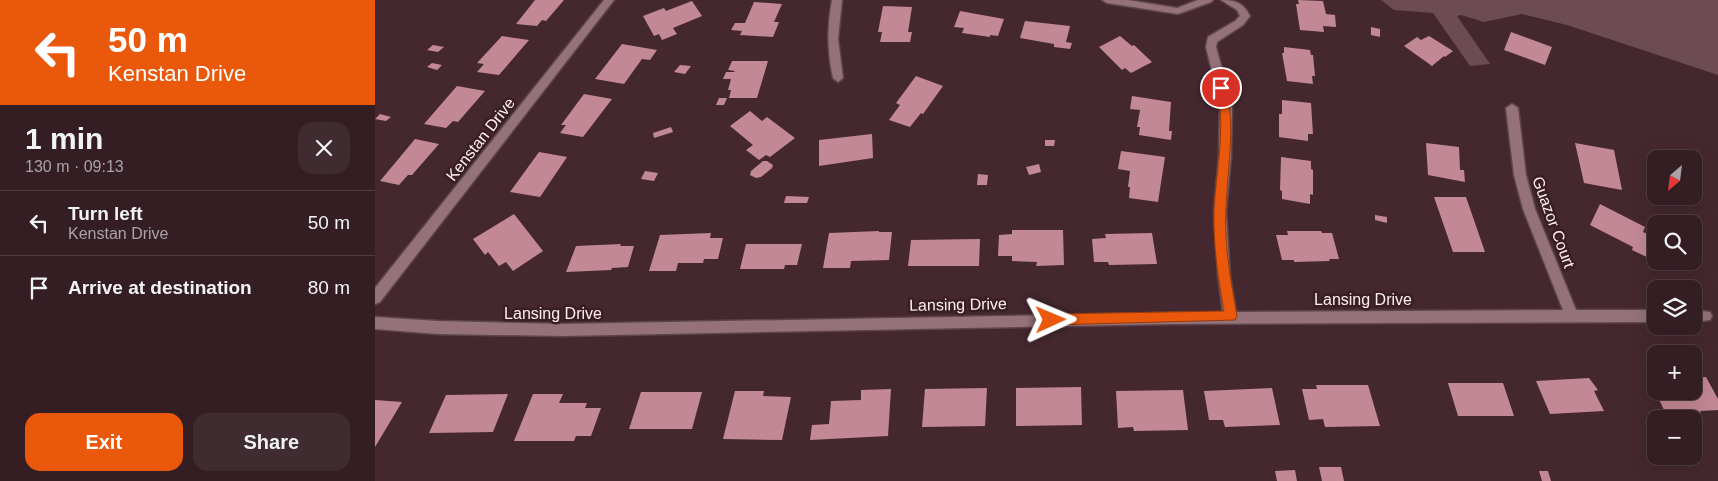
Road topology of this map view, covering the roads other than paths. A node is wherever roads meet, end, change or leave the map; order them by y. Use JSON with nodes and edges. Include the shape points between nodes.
{"nodes":[{"id":1,"x":609,"y":0,"type":"edge"},
{"id":2,"x":837,"y":0,"type":"edge"},
{"id":3,"x":1107,"y":0,"type":"edge"},
{"id":4,"x":1209,"y":0,"type":"edge"},
{"id":5,"x":1226,"y":0,"type":"edge"},
{"id":6,"x":838,"y":78,"type":"dead end"},
{"id":7,"x":1512,"y":108,"type":"dead end"},
{"id":8,"x":375,"y":298,"type":"edge"},
{"id":9,"x":1231,"y":316,"type":"junction"},
{"id":10,"x":1572,"y":316,"type":"junction"},
{"id":11,"x":1647,"y":316,"type":"edge"},
{"id":12,"x":375,"y":323,"type":"edge"}],
"edges":[{"from":1,"to":8,"type":"street","name":"Kenstan Drive"},
{"from":2,"to":6,"type":"street","via":[[831,40]]},
{"from":3,"to":4,"type":"street","via":[[1178,11]]},
{"from":5,"to":9,"type":"street","via":[[1241,8],[1245,16],[1212,40],[1211,47],[1225,105],[1220,212],[1224,276]]},
{"from":7,"to":10,"type":"street","name":"Guazor Court","via":[[1520,175],[1529,209]]},
{"from":9,"to":10,"type":"street","name":"Lansing Drive"},
{"from":9,"to":12,"type":"street","name":"Lansing Drive","via":[[751,325],[572,332],[458,330]]},
{"from":10,"to":11,"type":"street","name":"Lansing Drive"}]}
